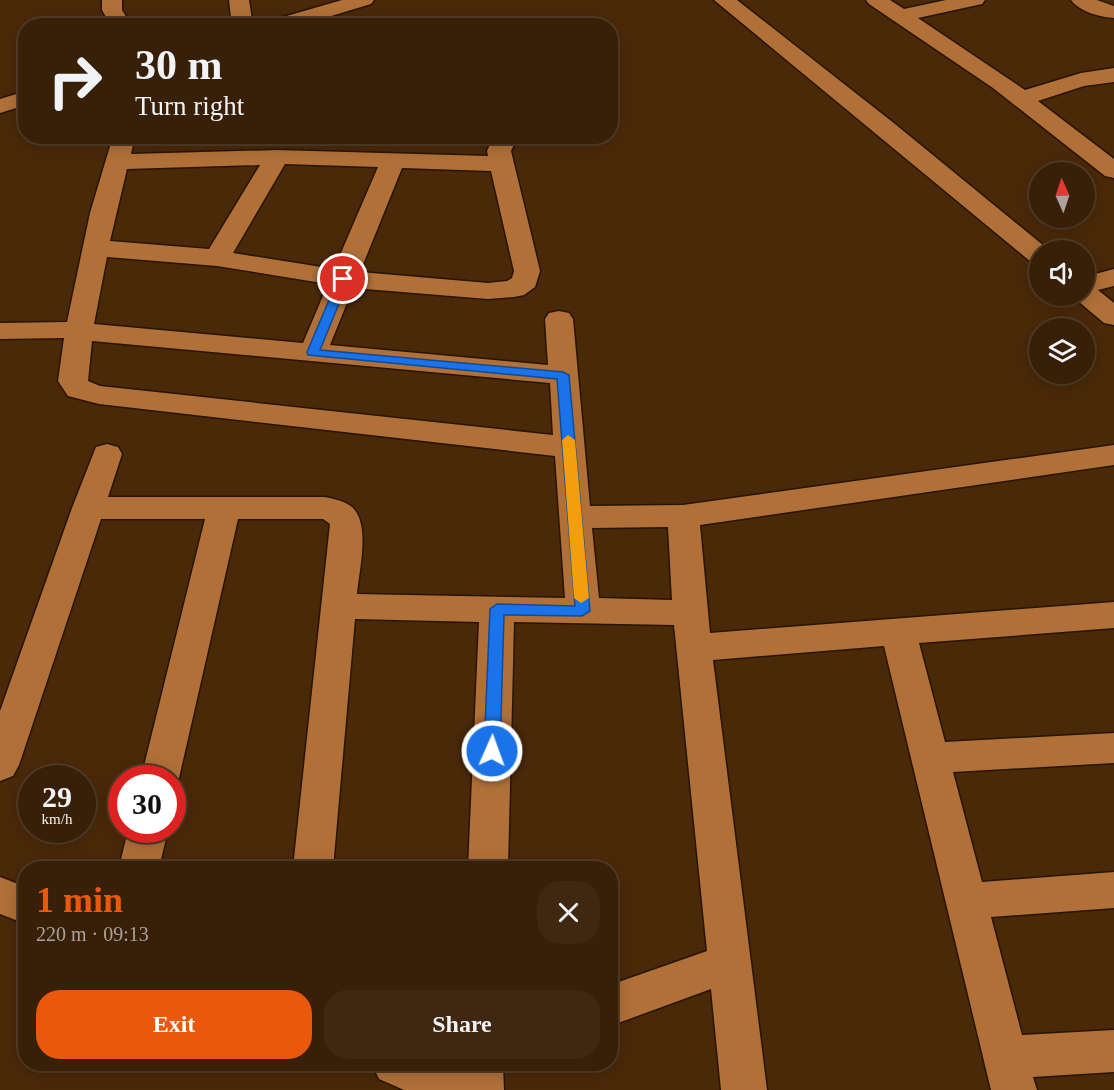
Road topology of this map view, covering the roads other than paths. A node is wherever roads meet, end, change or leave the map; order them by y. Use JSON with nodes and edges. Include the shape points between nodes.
{"nodes":[{"id":1,"x":112,"y":0,"type":"edge"},
{"id":2,"x":239,"y":0,"type":"edge"},
{"id":3,"x":724,"y":0,"type":"edge"},
{"id":4,"x":876,"y":0,"type":"edge"},
{"id":5,"x":975,"y":0,"type":"edge"},
{"id":6,"x":1081,"y":0,"type":"edge"},
{"id":7,"x":359,"y":1,"type":"edge"},
{"id":8,"x":1114,"y":12,"type":"edge"},
{"id":9,"x":900,"y":16,"type":"junction"},
{"id":10,"x":117,"y":18,"type":"edge"},
{"id":11,"x":242,"y":18,"type":"edge"},
{"id":12,"x":301,"y":18,"type":"edge"},
{"id":13,"x":1114,"y":75,"type":"edge"},
{"id":14,"x":1021,"y":99,"type":"junction"},
{"id":15,"x":18,"y":100,"type":"edge"},
{"id":16,"x":0,"y":106,"type":"edge"},
{"id":17,"x":502,"y":144,"type":"edge"},
{"id":18,"x":277,"y":157,"type":"junction"},
{"id":19,"x":393,"y":160,"type":"junction"},
{"id":20,"x":501,"y":164,"type":"junction"},
{"id":21,"x":1114,"y":171,"type":"edge"},
{"id":22,"x":1029,"y":247,"type":"edge"},
{"id":23,"x":96,"y":248,"type":"junction"},
{"id":24,"x":217,"y":258,"type":"junction"},
{"id":25,"x":1114,"y":277,"type":"edge"},
{"id":26,"x":343,"y":279,"type":"junction"},
{"id":27,"x":1095,"y":283,"type":"edge"},
{"id":28,"x":1095,"y":302,"type":"edge"},
{"id":29,"x":1114,"y":317,"type":"edge"},
{"id":30,"x":559,"y":319,"type":"dead end"},
{"id":31,"x":0,"y":331,"type":"edge"},
{"id":32,"x":79,"y":331,"type":"junction"},
{"id":33,"x":313,"y":352,"type":"junction"},
{"id":34,"x":563,"y":375,"type":"junction"},
{"id":35,"x":569,"y":447,"type":"junction"},
{"id":36,"x":107,"y":454,"type":"dead end"},
{"id":37,"x":1114,"y":455,"type":"edge"},
{"id":38,"x":88,"y":508,"type":"junction"},
{"id":39,"x":224,"y":508,"type":"junction"},
{"id":40,"x":683,"y":516,"type":"junction"},
{"id":41,"x":575,"y":517,"type":"junction"},
{"id":42,"x":339,"y":606,"type":"junction"},
{"id":43,"x":497,"y":609,"type":"junction"},
{"id":44,"x":582,"y":611,"type":"junction"},
{"id":45,"x":1114,"y":615,"type":"edge"},
{"id":46,"x":692,"y":631,"type":"junction"},
{"id":47,"x":898,"y":632,"type":"junction"},
{"id":48,"x":1114,"y":748,"type":"edge"},
{"id":49,"x":930,"y":758,"type":"junction"},
{"id":50,"x":0,"y":765,"type":"edge"},
{"id":51,"x":163,"y":765,"type":"edge"},
{"id":52,"x":145,"y":843,"type":"edge"},
{"id":53,"x":141,"y":861,"type":"edge"},
{"id":54,"x":314,"y":861,"type":"edge"},
{"id":55,"x":488,"y":861,"type":"edge"},
{"id":56,"x":1114,"y":890,"type":"edge"},
{"id":57,"x":0,"y":895,"type":"edge"},
{"id":58,"x":966,"y":900,"type":"junction"},
{"id":59,"x":18,"y":903,"type":"edge"},
{"id":60,"x":730,"y":962,"type":"junction"},
{"id":61,"x":618,"y":1003,"type":"edge"},
{"id":62,"x":1114,"y":1051,"type":"edge"},
{"id":63,"x":412,"y":1071,"type":"edge"},
{"id":64,"x":482,"y":1071,"type":"edge"},
{"id":65,"x":1009,"y":1073,"type":"edge"},
{"id":66,"x":457,"y":1090,"type":"edge"},
{"id":67,"x":481,"y":1090,"type":"edge"},
{"id":68,"x":744,"y":1090,"type":"edge"}],
"edges":[{"from":1,"to":10,"type":"street"},
{"from":2,"to":11,"type":"street"},
{"from":3,"to":22,"type":"street"},
{"from":4,"to":9,"type":"street"},
{"from":5,"to":9,"type":"street"},
{"from":6,"to":8,"type":"street"},
{"from":7,"to":12,"type":"street"},
{"from":9,"to":14,"type":"street"},
{"from":13,"to":14,"type":"street"},
{"from":14,"to":21,"type":"street"},
{"from":15,"to":16,"type":"street"},
{"from":17,"to":20,"type":"street"},
{"from":18,"to":19,"type":"street"},
{"from":18,"to":23,"type":"street","via":[[121,150]]},
{"from":18,"to":24,"type":"street"},
{"from":19,"to":20,"type":"street"},
{"from":19,"to":26,"type":"street"},
{"from":20,"to":26,"type":"street","via":[[527,271],[525,281],[514,288],[488,291]]},
{"from":23,"to":24,"type":"street"},
{"from":23,"to":32,"type":"street"},
{"from":24,"to":26,"type":"street"},
{"from":25,"to":27,"type":"street"},
{"from":26,"to":33,"type":"street"},
{"from":28,"to":29,"type":"street"},
{"from":30,"to":34,"type":"street"},
{"from":31,"to":32,"type":"street"},
{"from":32,"to":33,"type":"street"},
{"from":32,"to":35,"type":"street","via":[[73,381],[78,390],[99,395]]},
{"from":33,"to":34,"type":"street"},
{"from":34,"to":35,"type":"street"},
{"from":35,"to":41,"type":"street"},
{"from":36,"to":38,"type":"street"},
{"from":37,"to":40,"type":"street"},
{"from":38,"to":39,"type":"street"},
{"from":38,"to":50,"type":"street"},
{"from":39,"to":42,"type":"street","via":[[325,508],[343,516],[347,526]]},
{"from":39,"to":51,"type":"street"},
{"from":40,"to":41,"type":"street"},
{"from":40,"to":46,"type":"street"},
{"from":41,"to":44,"type":"street"},
{"from":42,"to":43,"type":"street"},
{"from":42,"to":54,"type":"street"},
{"from":43,"to":44,"type":"street"},
{"from":43,"to":55,"type":"street"},
{"from":44,"to":46,"type":"street"},
{"from":45,"to":47,"type":"street"},
{"from":46,"to":47,"type":"street"},
{"from":46,"to":60,"type":"street"},
{"from":47,"to":49,"type":"street"},
{"from":48,"to":49,"type":"street"},
{"from":49,"to":58,"type":"street"},
{"from":52,"to":53,"type":"street"},
{"from":56,"to":58,"type":"street"},
{"from":57,"to":59,"type":"street"},
{"from":58,"to":65,"type":"street"},
{"from":60,"to":61,"type":"street"},
{"from":60,"to":68,"type":"street"},
{"from":62,"to":65,"type":"street"},
{"from":63,"to":66,"type":"street"},
{"from":64,"to":67,"type":"street"}]}
